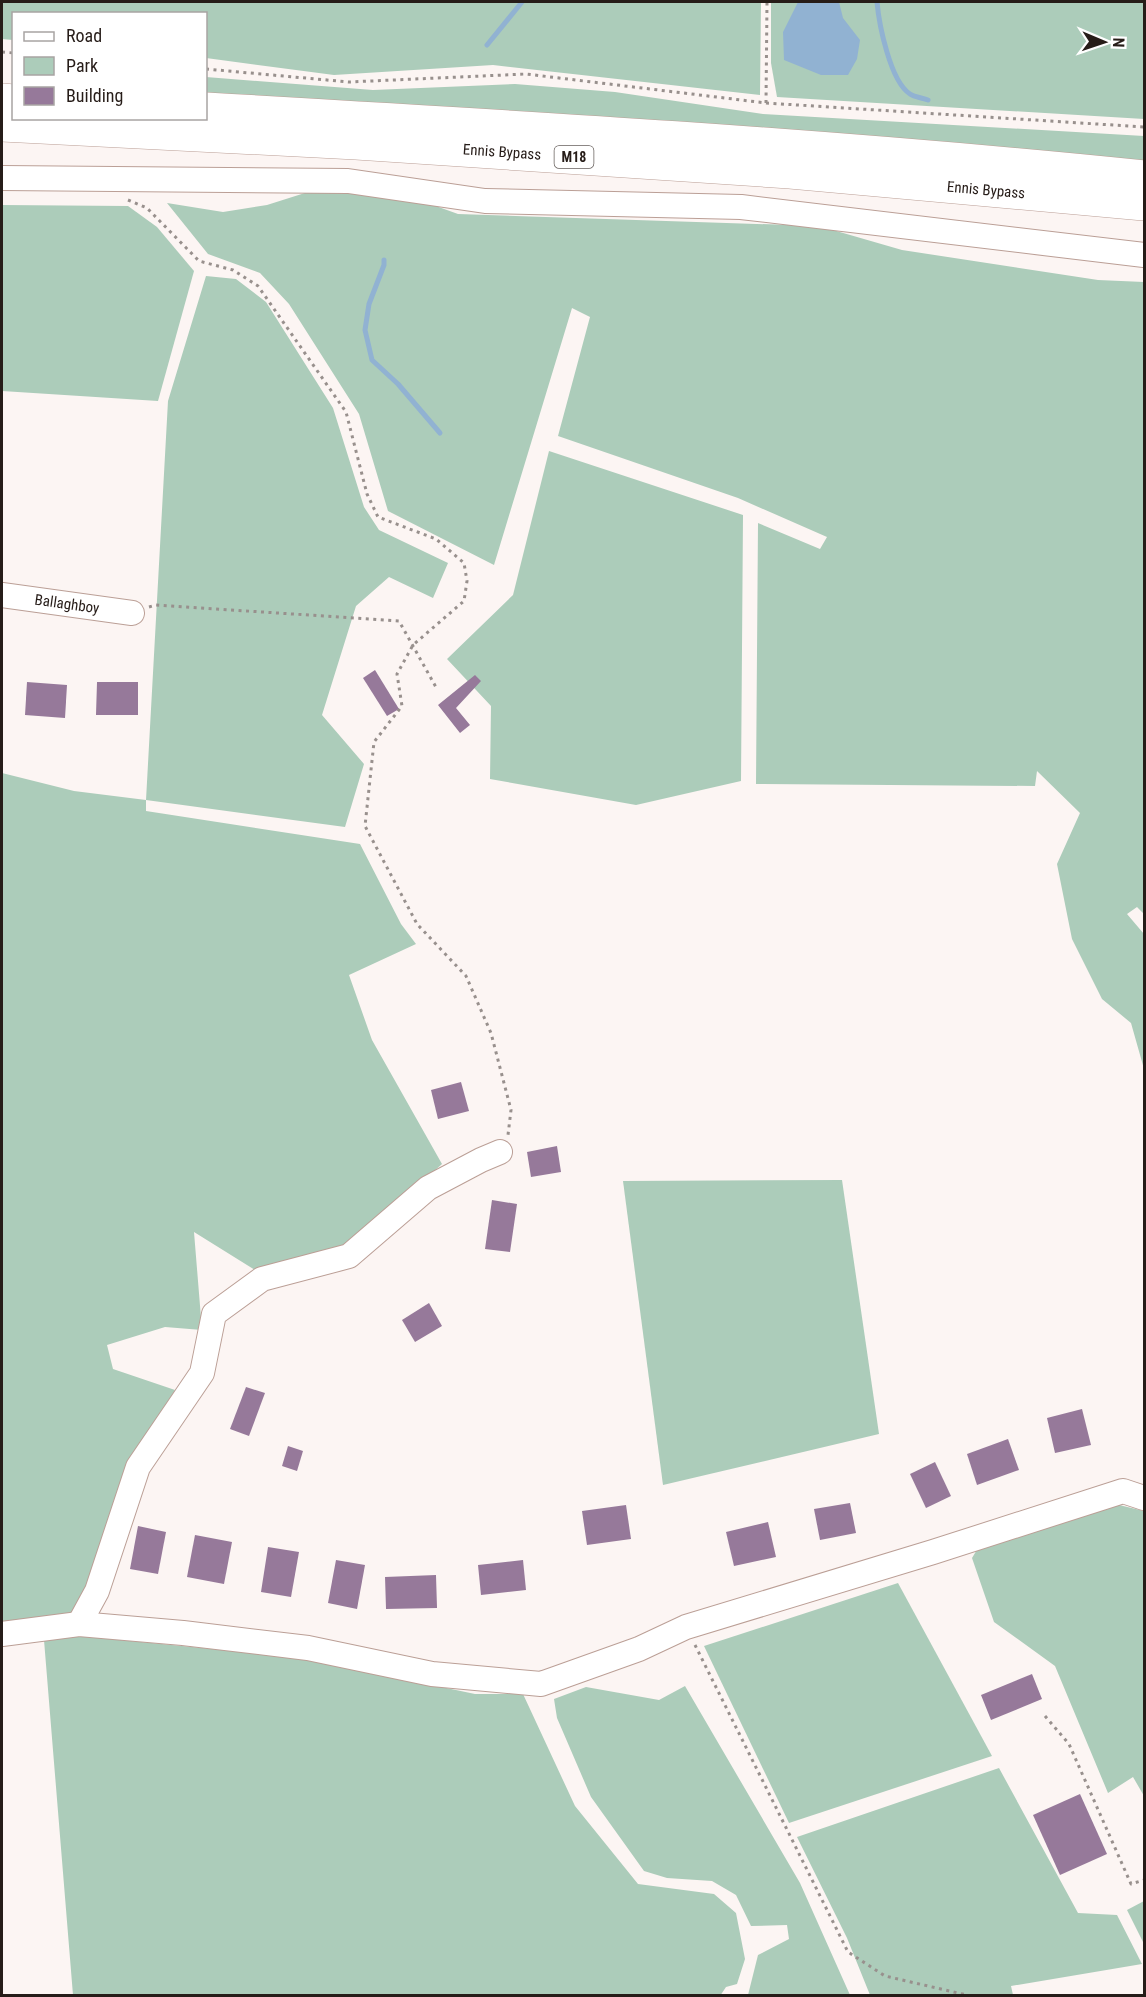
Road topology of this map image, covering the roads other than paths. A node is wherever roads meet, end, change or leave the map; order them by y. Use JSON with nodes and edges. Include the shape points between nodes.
{"nodes":[{"id":1,"x":207,"y":109,"type":"edge"},
{"id":2,"x":2,"y":125,"type":"edge"},
{"id":3,"x":1144,"y":177,"type":"edge"},
{"id":4,"x":2,"y":178,"type":"edge"},
{"id":5,"x":1144,"y":204,"type":"edge"},
{"id":6,"x":1144,"y":255,"type":"edge"},
{"id":7,"x":2,"y":595,"type":"edge"},
{"id":8,"x":132,"y":613,"type":"road end"},
{"id":9,"x":500,"y":1152,"type":"road end"},
{"id":10,"x":1144,"y":1498,"type":"edge"},
{"id":11,"x":79,"y":1624,"type":"junction"},
{"id":12,"x":2,"y":1634,"type":"edge"}],
"edges":[{"from":1,"to":3,"type":"highway","name":"Ennis Bypass","number":"M18","via":[[674,136]]},
{"from":2,"to":5,"type":"highway","name":"Ennis Bypass","number":"M18","via":[[356,143],[790,172]]},
{"from":4,"to":6,"type":"street","via":[[348,180],[485,201],[741,207]]},
{"from":7,"to":8,"type":"street","name":"Ballaghboy"},
{"from":9,"to":11,"type":"street","via":[[428,1188],[349,1256],[262,1279],[214,1314],[202,1373],[138,1467],[97,1591]]},
{"from":10,"to":11,"type":"street","via":[[1123,1491],[686,1627],[639,1649],[541,1684],[432,1674],[296,1647]]},
{"from":11,"to":12,"type":"street"}]}
